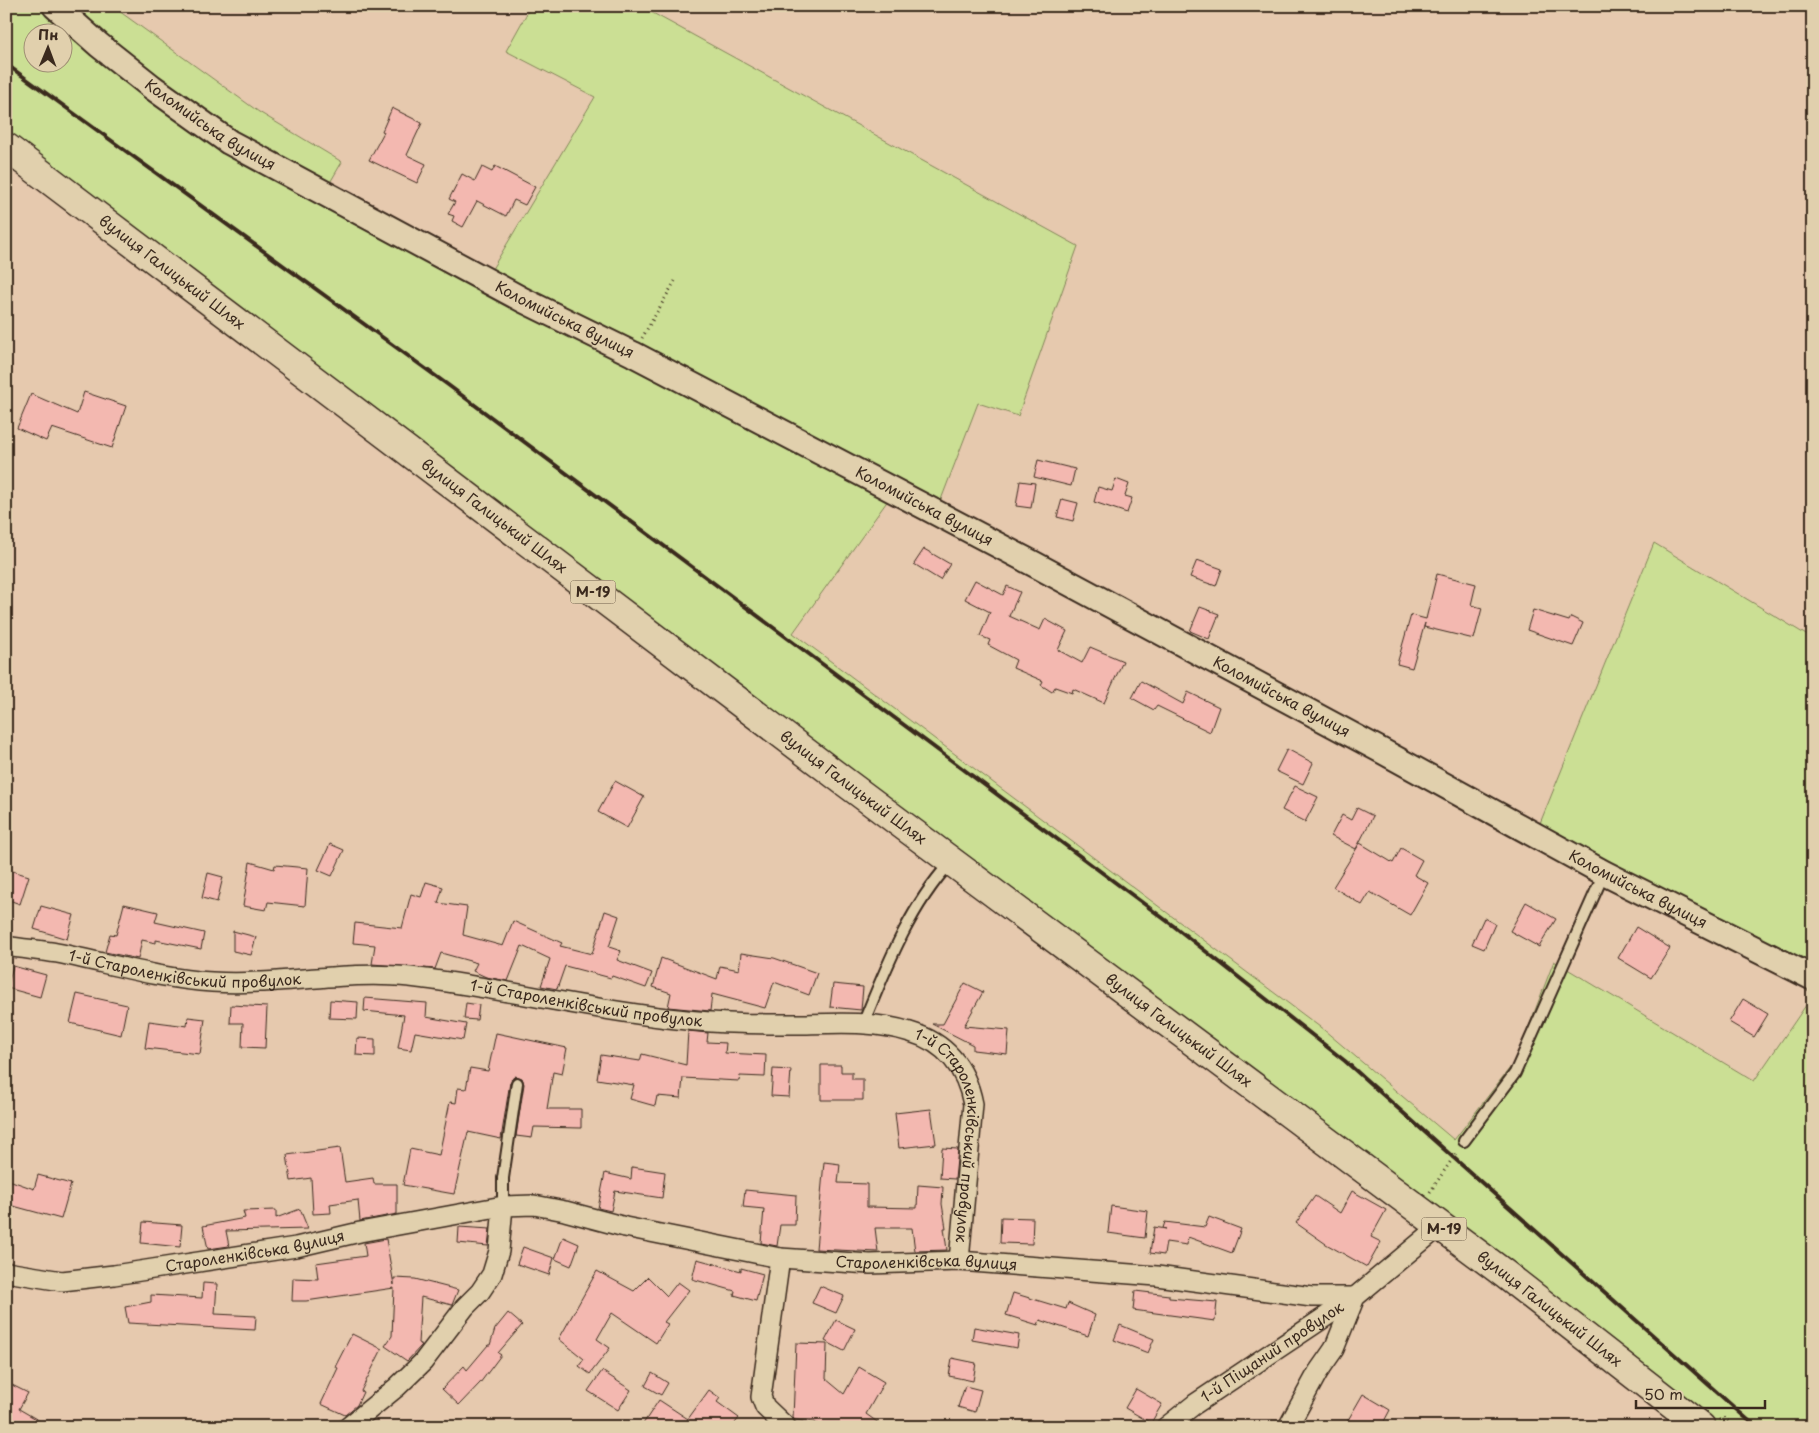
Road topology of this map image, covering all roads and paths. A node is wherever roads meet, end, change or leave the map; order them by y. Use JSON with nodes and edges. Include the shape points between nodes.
{"nodes":[{"id":1,"x":56,"y":6,"type":"edge"},
{"id":2,"x":6,"y":147,"type":"edge"},
{"id":3,"x":675,"y":281,"type":"dead end"},
{"id":4,"x":633,"y":354,"type":"junction"},
{"id":5,"x":952,"y":860,"type":"junction"},
{"id":6,"x":1604,"y":873,"type":"junction"},
{"id":7,"x":6,"y":946,"type":"edge"},
{"id":8,"x":1813,"y":978,"type":"edge"},
{"id":9,"x":863,"y":1024,"type":"junction"},
{"id":10,"x":517,"y":1083,"type":"dead end"},
{"id":11,"x":1464,"y":1141,"type":"joint"},
{"id":12,"x":503,"y":1206,"type":"junction"},
{"id":13,"x":1418,"y":1210,"type":"junction"},
{"id":14,"x":1440,"y":1226,"type":"junction"},
{"id":15,"x":780,"y":1258,"type":"junction"},
{"id":16,"x":959,"y":1261,"type":"junction"},
{"id":17,"x":6,"y":1272,"type":"edge"},
{"id":18,"x":1355,"y":1297,"type":"junction"},
{"id":19,"x":1813,"y":1423,"type":"edge"},
{"id":20,"x":348,"y":1427,"type":"edge"},
{"id":21,"x":786,"y":1427,"type":"edge"},
{"id":22,"x":1166,"y":1427,"type":"edge"},
{"id":23,"x":1288,"y":1427,"type":"edge"},
{"id":24,"x":1701,"y":1427,"type":"edge"},
{"id":25,"x":1809,"y":1427,"type":"edge"}],
"edges":[{"from":1,"to":4,"type":"street","name":"Коломийська вулиця","via":[[152,87],[229,142],[523,300]]},
{"from":2,"to":5,"type":"highway","name":"вулиця Галицький Шлях","number":"М-19"},
{"from":3,"to":4,"type":"path"},
{"from":4,"to":6,"type":"street","name":"Коломийська вулиця","via":[[1382,751]]},
{"from":5,"to":9,"type":"lane","via":[[913,915]]},
{"from":5,"to":13,"type":"highway","name":"вулиця Галицький Шлях","number":"М-19"},
{"from":6,"to":8,"type":"street","name":"Коломийська вулиця"},
{"from":6,"to":11,"type":"lane","via":[[1515,1073]]},
{"from":7,"to":9,"type":"street","name":"1-й Староленківський провулок","via":[[212,982],[408,977],[678,1020],[732,1024]]},
{"from":9,"to":16,"type":"street","name":"1-й Староленківський провулок","via":[[911,1032],[930,1040],[960,1066],[969,1083],[973,1104]]},
{"from":10,"to":12,"type":"lane","via":[[503,1178]]},
{"from":11,"to":13,"type":"path"},
{"from":12,"to":15,"type":"street","name":"Староленківська вулиця","via":[[534,1205],[565,1210],[625,1227]]},
{"from":12,"to":17,"type":"street","name":"Староленківська вулиця","via":[[296,1247],[114,1275],[62,1281]]},
{"from":12,"to":20,"type":"street","via":[[499,1251],[492,1274],[480,1292],[423,1362]]},
{"from":13,"to":14,"type":"highway","name":"вулиця Галицький Шлях","number":"М-19"},
{"from":14,"to":18,"type":"street","name":"1-й Піщаний провулок"},
{"from":14,"to":24,"type":"highway","name":"вулиця Галицький Шлях","number":"М-19"},
{"from":15,"to":16,"type":"street","name":"Староленківська вулиця","via":[[870,1264]]},
{"from":15,"to":21,"type":"street","via":[[761,1397],[764,1407]]},
{"from":16,"to":18,"type":"street","name":"Староленківська вулиця","via":[[1157,1276],[1312,1297]]},
{"from":18,"to":22,"type":"street","name":"1-й Піщаний провулок","via":[[1195,1404]]},
{"from":18,"to":23,"type":"street","via":[[1334,1349]]},
{"from":19,"to":25,"type":"path"}]}
